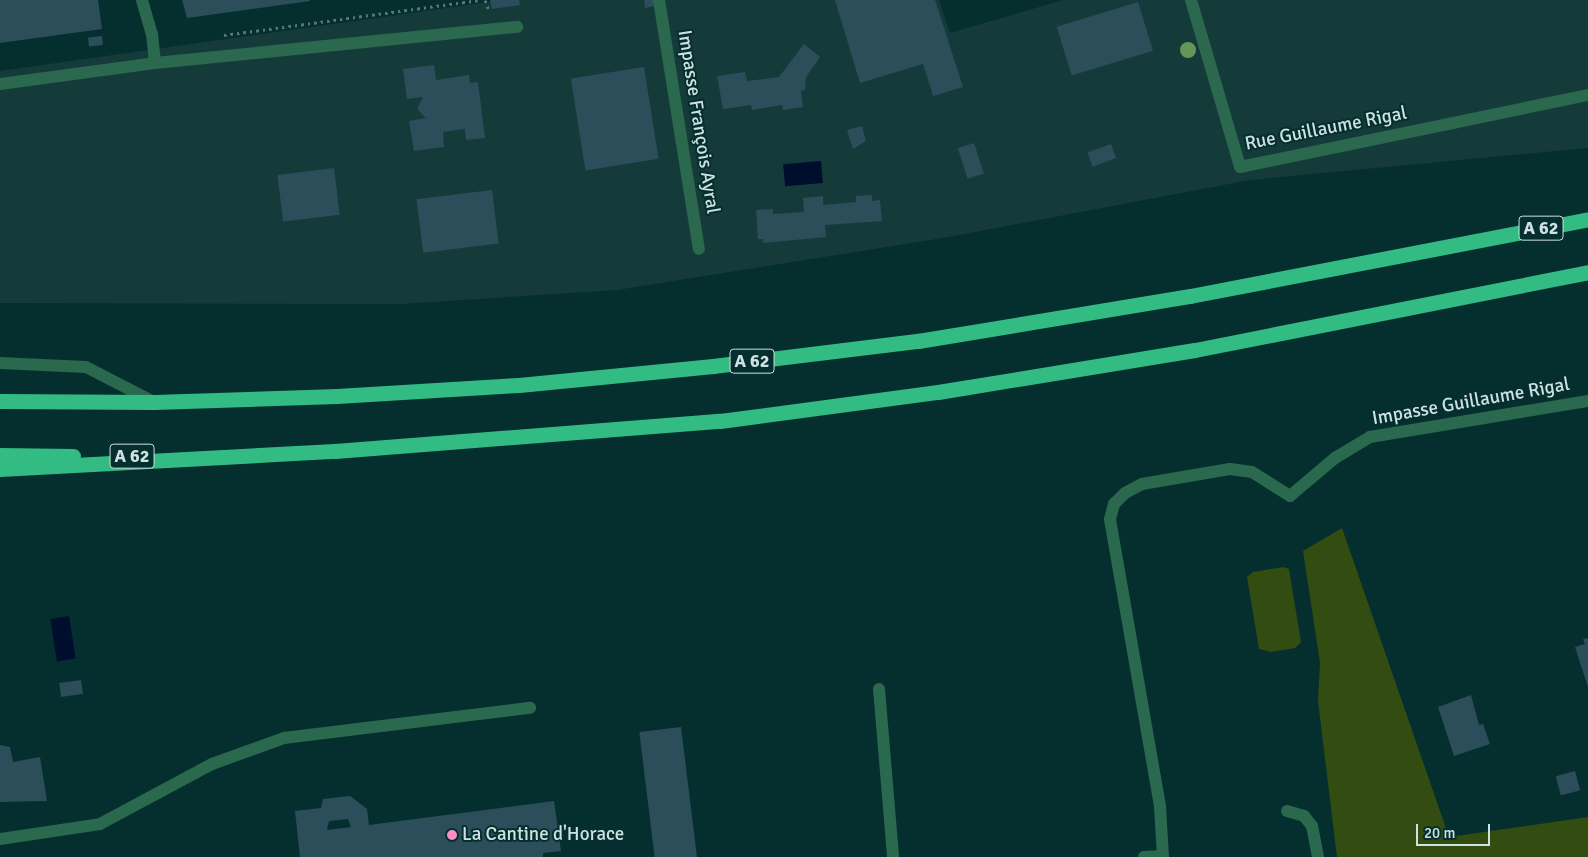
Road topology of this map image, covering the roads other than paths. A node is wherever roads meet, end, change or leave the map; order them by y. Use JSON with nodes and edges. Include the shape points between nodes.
{"nodes":[{"id":1,"x":142,"y":0,"type":"edge"},
{"id":2,"x":660,"y":0,"type":"edge"},
{"id":3,"x":1191,"y":0,"type":"edge"},
{"id":4,"x":516,"y":27,"type":"dead end"},
{"id":5,"x":155,"y":63,"type":"junction"},
{"id":6,"x":0,"y":84,"type":"edge"},
{"id":7,"x":1588,"y":95,"type":"edge"},
{"id":8,"x":1588,"y":211,"type":"edge"},
{"id":9,"x":1588,"y":219,"type":"edge"},
{"id":10,"x":1495,"y":237,"type":"junction"},
{"id":11,"x":699,"y":249,"type":"dead end"},
{"id":12,"x":1588,"y":272,"type":"edge"},
{"id":13,"x":0,"y":363,"type":"edge"},
{"id":14,"x":0,"y":401,"type":"edge"},
{"id":15,"x":154,"y":402,"type":"junction"},
{"id":16,"x":1588,"y":402,"type":"edge"},
{"id":17,"x":264,"y":454,"type":"junction"},
{"id":18,"x":0,"y":455,"type":"edge"},
{"id":19,"x":0,"y":469,"type":"edge"},
{"id":20,"x":879,"y":690,"type":"dead end"},
{"id":21,"x":530,"y":708,"type":"dead end"},
{"id":22,"x":1286,"y":811,"type":"dead end"},
{"id":23,"x":0,"y":839,"type":"edge"},
{"id":24,"x":1162,"y":856,"type":"edge"},
{"id":25,"x":894,"y":857,"type":"edge"},
{"id":26,"x":1144,"y":857,"type":"edge"},
{"id":27,"x":1318,"y":857,"type":"edge"}],
"edges":[{"from":1,"to":5,"type":"street","via":[[152,34]]},
{"from":2,"to":11,"type":"street","name":"Impasse François Ayral"},
{"from":3,"to":7,"type":"street","name":"Rue Guillaume Rigal","via":[[1240,167]]},
{"from":4,"to":5,"type":"street"},
{"from":5,"to":6,"type":"street"},
{"from":8,"to":10,"type":"highway"},
{"from":9,"to":10,"type":"highway","number":"A 62"},
{"from":10,"to":15,"type":"highway","number":"A 62","via":[[1190,296],[918,341],[519,385],[337,396]]},
{"from":12,"to":17,"type":"highway","number":"A 62","via":[[1195,350],[938,392],[720,421]]},
{"from":13,"to":15,"type":"street","via":[[86,367]]},
{"from":14,"to":15,"type":"highway","number":"A 62"},
{"from":16,"to":24,"type":"street","name":"Impasse Guillaume Rigal","via":[[1370,437],[1335,458],[1290,496],[1252,472],[1230,469],[1142,484],[1125,493],[1114,504],[1110,519],[1153,762],[1161,816]]},
{"from":17,"to":18,"type":"highway","number":"A 62"},
{"from":17,"to":19,"type":"highway"},
{"from":20,"to":25,"type":"street"},
{"from":21,"to":23,"type":"street","via":[[284,738],[212,764],[100,824]]},
{"from":22,"to":27,"type":"street","via":[[1304,816],[1312,826]]},
{"from":24,"to":26,"type":"street"}]}
